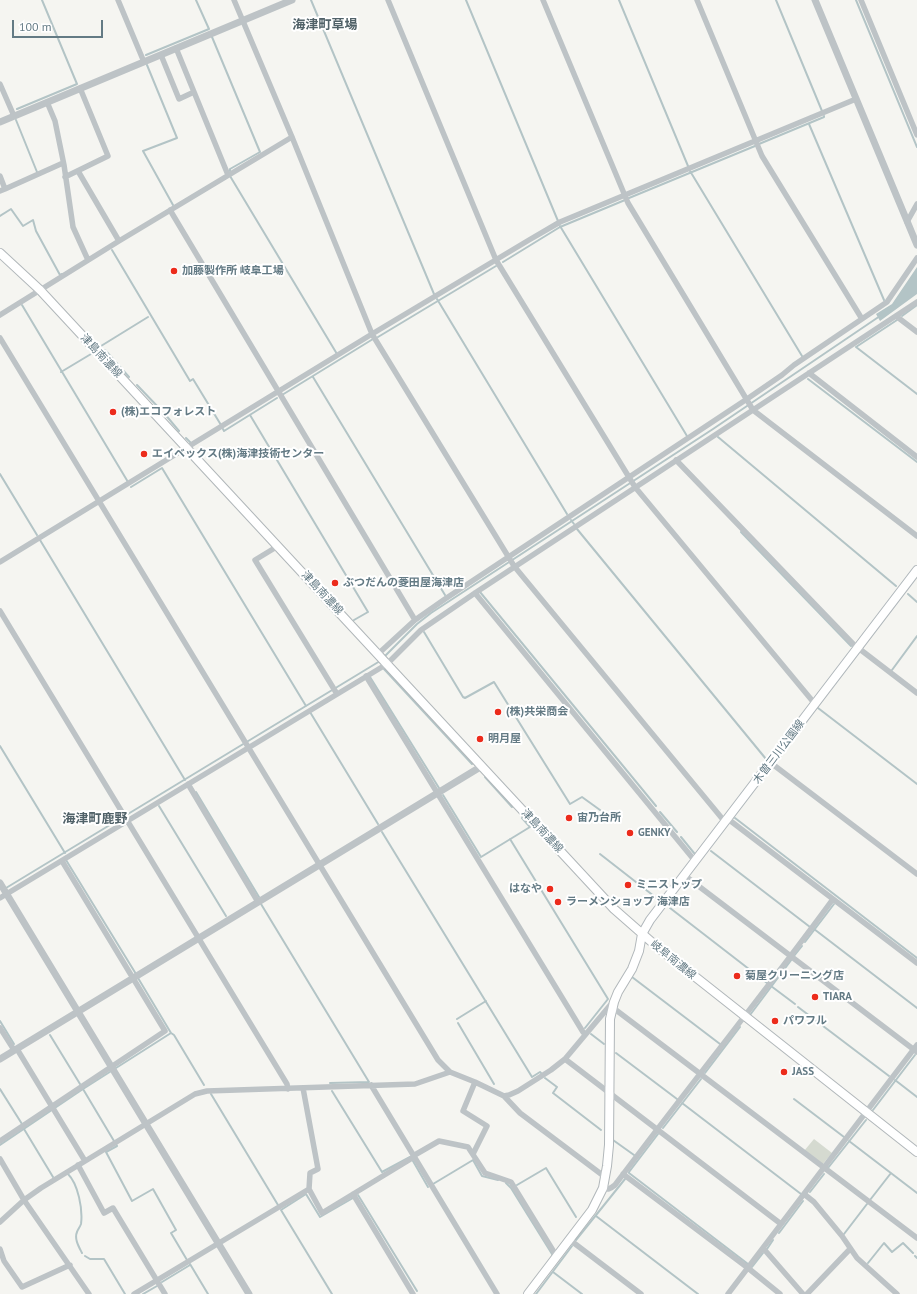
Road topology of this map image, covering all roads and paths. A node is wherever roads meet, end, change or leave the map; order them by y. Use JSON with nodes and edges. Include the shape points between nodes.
{"nodes":[{"id":1,"x":118,"y":0,"type":"edge"},
{"id":2,"x":234,"y":0,"type":"edge"},
{"id":3,"x":292,"y":0,"type":"edge"},
{"id":4,"x":388,"y":0,"type":"edge"},
{"id":5,"x":543,"y":0,"type":"edge"},
{"id":6,"x":696,"y":0,"type":"edge"},
{"id":7,"x":815,"y":0,"type":"edge"},
{"id":8,"x":860,"y":0,"type":"edge"},
{"id":9,"x":243,"y":21,"type":"junction"},
{"id":10,"x":176,"y":48,"type":"junction"},
{"id":11,"x":161,"y":55,"type":"junction"},
{"id":12,"x":144,"y":62,"type":"junction"},
{"id":13,"x":0,"y":84,"type":"edge"},
{"id":14,"x":80,"y":88,"type":"junction"},
{"id":15,"x":194,"y":92,"type":"junction"},
{"id":16,"x":856,"y":98,"type":"junction"},
{"id":17,"x":47,"y":102,"type":"junction"},
{"id":18,"x":14,"y":116,"type":"junction"},
{"id":19,"x":0,"y":122,"type":"edge"},
{"id":20,"x":917,"y":135,"type":"edge"},
{"id":21,"x":292,"y":137,"type":"junction"},
{"id":22,"x":755,"y":142,"type":"junction"},
{"id":23,"x":64,"y":163,"type":"junction"},
{"id":24,"x":78,"y":171,"type":"junction"},
{"id":25,"x":228,"y":175,"type":"junction"},
{"id":26,"x":0,"y":176,"type":"edge"},
{"id":27,"x":65,"y":177,"type":"junction"},
{"id":28,"x":3,"y":190,"type":"edge"},
{"id":29,"x":624,"y":195,"type":"junction"},
{"id":30,"x":917,"y":204,"type":"edge"},
{"id":31,"x":170,"y":210,"type":"junction"},
{"id":32,"x":907,"y":222,"type":"junction"},
{"id":33,"x":119,"y":241,"type":"junction"},
{"id":34,"x":917,"y":245,"type":"edge"},
{"id":35,"x":0,"y":249,"type":"edge"},
{"id":36,"x":0,"y":254,"type":"edge"},
{"id":37,"x":917,"y":258,"type":"edge"},
{"id":38,"x":88,"y":260,"type":"junction"},
{"id":39,"x":496,"y":260,"type":"junction"},
{"id":40,"x":11,"y":263,"type":"junction"},
{"id":41,"x":40,"y":290,"type":"junction"},
{"id":42,"x":917,"y":302,"type":"edge"},
{"id":43,"x":0,"y":315,"type":"edge"},
{"id":44,"x":896,"y":316,"type":"junction"},
{"id":45,"x":862,"y":319,"type":"junction"},
{"id":46,"x":917,"y":332,"type":"edge"},
{"id":47,"x":372,"y":334,"type":"junction"},
{"id":48,"x":0,"y":338,"type":"edge"},
{"id":49,"x":808,"y":373,"type":"junction"},
{"id":50,"x":278,"y":392,"type":"junction"},
{"id":51,"x":747,"y":400,"type":"junction"},
{"id":52,"x":753,"y":409,"type":"junction"},
{"id":53,"x":186,"y":448,"type":"junction"},
{"id":54,"x":917,"y":457,"type":"edge"},
{"id":55,"x":676,"y":460,"type":"junction"},
{"id":56,"x":629,"y":478,"type":"junction"},
{"id":57,"x":634,"y":486,"type":"junction"},
{"id":58,"x":99,"y":502,"type":"junction"},
{"id":59,"x":917,"y":536,"type":"edge"},
{"id":60,"x":278,"y":546,"type":"junction"},
{"id":61,"x":508,"y":558,"type":"junction"},
{"id":62,"x":0,"y":562,"type":"edge"},
{"id":63,"x":514,"y":566,"type":"junction"},
{"id":64,"x":917,"y":570,"type":"edge"},
{"id":65,"x":474,"y":593,"type":"junction"},
{"id":66,"x":0,"y":611,"type":"edge"},
{"id":67,"x":415,"y":620,"type":"junction"},
{"id":68,"x":857,"y":648,"type":"junction"},
{"id":69,"x":383,"y":659,"type":"junction"},
{"id":70,"x":366,"y":676,"type":"junction"},
{"id":71,"x":336,"y":693,"type":"junction"},
{"id":72,"x":917,"y":693,"type":"edge"},
{"id":73,"x":815,"y":704,"type":"junction"},
{"id":74,"x":247,"y":745,"type":"junction"},
{"id":75,"x":771,"y":763,"type":"junction"},
{"id":76,"x":482,"y":766,"type":"junction"},
{"id":77,"x":188,"y":784,"type":"junction"},
{"id":78,"x":437,"y":793,"type":"junction"},
{"id":79,"x":125,"y":818,"type":"junction"},
{"id":80,"x":726,"y":820,"type":"junction"},
{"id":81,"x":64,"y":859,"type":"junction"},
{"id":82,"x":695,"y":861,"type":"junction"},
{"id":83,"x":320,"y":865,"type":"junction"},
{"id":84,"x":917,"y":874,"type":"edge"},
{"id":85,"x":684,"y":875,"type":"junction"},
{"id":86,"x":4,"y":889,"type":"edge"},
{"id":87,"x":0,"y":898,"type":"edge"},
{"id":88,"x":833,"y":899,"type":"junction"},
{"id":89,"x":258,"y":902,"type":"junction"},
{"id":90,"x":642,"y":934,"type":"junction"},
{"id":91,"x":199,"y":938,"type":"junction"},
{"id":92,"x":791,"y":956,"type":"junction"},
{"id":93,"x":917,"y":963,"type":"edge"},
{"id":94,"x":135,"y":977,"type":"junction"},
{"id":95,"x":613,"y":1004,"type":"junction"},
{"id":96,"x":78,"y":1011,"type":"junction"},
{"id":97,"x":745,"y":1017,"type":"junction"},
{"id":98,"x":0,"y":1028,"type":"edge"},
{"id":99,"x":585,"y":1034,"type":"junction"},
{"id":100,"x":916,"y":1049,"type":"edge"},
{"id":101,"x":15,"y":1050,"type":"junction"},
{"id":102,"x":0,"y":1059,"type":"edge"},
{"id":103,"x":565,"y":1059,"type":"junction"},
{"id":104,"x":112,"y":1069,"type":"junction"},
{"id":105,"x":450,"y":1072,"type":"junction"},
{"id":106,"x":700,"y":1074,"type":"junction"},
{"id":107,"x":475,"y":1082,"type":"junction"},
{"id":108,"x":371,"y":1085,"type":"junction"},
{"id":109,"x":303,"y":1088,"type":"junction"},
{"id":110,"x":288,"y":1089,"type":"junction"},
{"id":111,"x":610,"y":1093,"type":"junction"},
{"id":112,"x":504,"y":1096,"type":"junction"},
{"id":113,"x":53,"y":1108,"type":"junction"},
{"id":114,"x":866,"y":1112,"type":"junction"},
{"id":115,"x":146,"y":1124,"type":"junction"},
{"id":116,"x":657,"y":1128,"type":"junction"},
{"id":117,"x":0,"y":1141,"type":"edge"},
{"id":118,"x":917,"y":1152,"type":"edge"},
{"id":119,"x":473,"y":1154,"type":"junction"},
{"id":120,"x":414,"y":1157,"type":"junction"},
{"id":121,"x":0,"y":1159,"type":"edge"},
{"id":122,"x":85,"y":1161,"type":"junction"},
{"id":123,"x":78,"y":1166,"type":"junction"},
{"id":124,"x":824,"y":1168,"type":"junction"},
{"id":125,"x":623,"y":1174,"type":"junction"},
{"id":126,"x":605,"y":1177,"type":"junction"},
{"id":127,"x":603,"y":1188,"type":"junction"},
{"id":128,"x":309,"y":1189,"type":"junction"},
{"id":129,"x":353,"y":1194,"type":"junction"},
{"id":130,"x":804,"y":1194,"type":"junction"},
{"id":131,"x":24,"y":1200,"type":"junction"},
{"id":132,"x":0,"y":1222,"type":"edge"},
{"id":133,"x":781,"y":1224,"type":"junction"},
{"id":134,"x":917,"y":1238,"type":"edge"},
{"id":135,"x":570,"y":1240,"type":"junction"},
{"id":136,"x":219,"y":1244,"type":"junction"},
{"id":137,"x":763,"y":1248,"type":"junction"},
{"id":138,"x":0,"y":1249,"type":"edge"},
{"id":139,"x":850,"y":1249,"type":"junction"},
{"id":140,"x":557,"y":1257,"type":"junction"},
{"id":141,"x":70,"y":1265,"type":"junction"},
{"id":142,"x":748,"y":1268,"type":"junction"},
{"id":143,"x":157,"y":1280,"type":"junction"},
{"id":144,"x":89,"y":1294,"type":"edge"},
{"id":145,"x":134,"y":1294,"type":"edge"},
{"id":146,"x":165,"y":1294,"type":"edge"},
{"id":147,"x":249,"y":1294,"type":"edge"},
{"id":148,"x":413,"y":1294,"type":"edge"},
{"id":149,"x":497,"y":1294,"type":"edge"},
{"id":150,"x":528,"y":1294,"type":"edge"},
{"id":151,"x":641,"y":1294,"type":"edge"},
{"id":152,"x":728,"y":1294,"type":"edge"},
{"id":153,"x":780,"y":1294,"type":"edge"},
{"id":154,"x":803,"y":1294,"type":"edge"},
{"id":155,"x":807,"y":1294,"type":"edge"},
{"id":156,"x":897,"y":1294,"type":"edge"}],
"edges":[{"from":1,"to":12,"type":"street"},
{"from":2,"to":9,"type":"street"},
{"from":3,"to":9,"type":"street"},
{"from":4,"to":39,"type":"street"},
{"from":5,"to":29,"type":"street"},
{"from":6,"to":22,"type":"street"},
{"from":7,"to":16,"type":"street"},
{"from":8,"to":20,"type":"street"},
{"from":9,"to":10,"type":"street"},
{"from":9,"to":21,"type":"street"},
{"from":10,"to":11,"type":"street"},
{"from":10,"to":15,"type":"street"},
{"from":11,"to":12,"type":"street"},
{"from":11,"to":15,"type":"street","via":[[179,99]]},
{"from":12,"to":14,"type":"street"},
{"from":13,"to":18,"type":"street"},
{"from":14,"to":17,"type":"street"},
{"from":14,"to":24,"type":"street","via":[[108,156]]},
{"from":15,"to":25,"type":"street"},
{"from":16,"to":22,"type":"street"},
{"from":16,"to":32,"type":"street"},
{"from":17,"to":18,"type":"street"},
{"from":17,"to":23,"type":"street"},
{"from":18,"to":19,"type":"street"},
{"from":21,"to":25,"type":"street"},
{"from":21,"to":47,"type":"street"},
{"from":22,"to":29,"type":"street"},
{"from":22,"to":45,"type":"street"},
{"from":23,"to":27,"type":"street"},
{"from":23,"to":28,"type":"street"},
{"from":24,"to":27,"type":"street"},
{"from":24,"to":33,"type":"street"},
{"from":25,"to":31,"type":"street"},
{"from":26,"to":28,"type":"street"},
{"from":27,"to":38,"type":"street","via":[[73,228]]},
{"from":29,"to":39,"type":"street","via":[[560,222]]},
{"from":29,"to":51,"type":"street"},
{"from":30,"to":32,"type":"street"},
{"from":31,"to":33,"type":"street"},
{"from":31,"to":50,"type":"street"},
{"from":32,"to":34,"type":"street"},
{"from":33,"to":38,"type":"street"},
{"from":35,"to":40,"type":"street"},
{"from":36,"to":40,"type":"main road","name":"津島南濃線"},
{"from":37,"to":45,"type":"street","via":[[887,302]]},
{"from":38,"to":41,"type":"street"},
{"from":39,"to":47,"type":"street"},
{"from":39,"to":56,"type":"street"},
{"from":40,"to":41,"type":"main road","name":"津島南濃線"},
{"from":41,"to":43,"type":"street"},
{"from":41,"to":53,"type":"main road","name":"津島南濃線"},
{"from":42,"to":44,"type":"street"},
{"from":44,"to":46,"type":"street"},
{"from":44,"to":49,"type":"street"},
{"from":45,"to":51,"type":"street","via":[[794,364]]},
{"from":47,"to":50,"type":"street"},
{"from":47,"to":61,"type":"street"},
{"from":48,"to":58,"type":"street"},
{"from":49,"to":52,"type":"street"},
{"from":49,"to":54,"type":"street"},
{"from":50,"to":53,"type":"street"},
{"from":50,"to":67,"type":"street"},
{"from":51,"to":52,"type":"street"},
{"from":51,"to":56,"type":"street"},
{"from":52,"to":55,"type":"street"},
{"from":52,"to":59,"type":"street"},
{"from":53,"to":58,"type":"street"},
{"from":53,"to":60,"type":"main road","name":"津島南濃線"},
{"from":55,"to":57,"type":"street"},
{"from":55,"to":68,"type":"street"},
{"from":56,"to":57,"type":"street"},
{"from":56,"to":61,"type":"street"},
{"from":57,"to":63,"type":"street"},
{"from":57,"to":73,"type":"street"},
{"from":58,"to":62,"type":"street"},
{"from":58,"to":74,"type":"street"},
{"from":60,"to":69,"type":"main road","name":"津島南濃線"},
{"from":60,"to":71,"type":"street","via":[[255,560]]},
{"from":61,"to":63,"type":"street"},
{"from":61,"to":67,"type":"street"},
{"from":63,"to":65,"type":"street"},
{"from":63,"to":80,"type":"street"},
{"from":64,"to":68,"type":"main road","name":"木曽三川公園線"},
{"from":65,"to":69,"type":"street"},
{"from":65,"to":82,"type":"street"},
{"from":66,"to":79,"type":"street"},
{"from":67,"to":69,"type":"street"},
{"from":68,"to":72,"type":"street"},
{"from":68,"to":73,"type":"main road","name":"木曽三川公園線"},
{"from":69,"to":70,"type":"street"},
{"from":69,"to":76,"type":"main road","name":"津島南濃線"},
{"from":70,"to":71,"type":"street"},
{"from":70,"to":78,"type":"street"},
{"from":71,"to":74,"type":"street"},
{"from":73,"to":75,"type":"main road","name":"木曽三川公園線"},
{"from":74,"to":77,"type":"street"},
{"from":74,"to":83,"type":"street"},
{"from":75,"to":80,"type":"main road","name":"木曽三川公園線"},
{"from":75,"to":84,"type":"street"},
{"from":76,"to":78,"type":"street"},
{"from":76,"to":90,"type":"main road","name":"津島南濃線","via":[[614,909]]},
{"from":77,"to":79,"type":"street"},
{"from":77,"to":89,"type":"street"},
{"from":78,"to":83,"type":"street"},
{"from":78,"to":99,"type":"street"},
{"from":79,"to":81,"type":"street"},
{"from":79,"to":91,"type":"street"},
{"from":80,"to":82,"type":"main road","name":"木曽三川公園線"},
{"from":80,"to":88,"type":"street"},
{"from":81,"to":86,"type":"street"},
{"from":81,"to":94,"type":"street"},
{"from":82,"to":85,"type":"main road","name":"木曽三川公園線"},
{"from":83,"to":89,"type":"street"},
{"from":83,"to":105,"type":"street","via":[[425,1040],[438,1060]]},
{"from":85,"to":90,"type":"main road","name":"木曽三川公園線"},
{"from":85,"to":92,"type":"street"},
{"from":86,"to":87,"type":"street"},
{"from":86,"to":96,"type":"street"},
{"from":88,"to":92,"type":"street"},
{"from":88,"to":93,"type":"street"},
{"from":89,"to":91,"type":"street"},
{"from":90,"to":95,"type":"main road","name":"岐阜南濃線","via":[[632,969]]},
{"from":90,"to":97,"type":"main road","name":"岐阜南濃線"},
{"from":91,"to":94,"type":"street"},
{"from":91,"to":110,"type":"street"},
{"from":92,"to":97,"type":"street"},
{"from":92,"to":100,"type":"street"},
{"from":94,"to":96,"type":"street"},
{"from":94,"to":104,"type":"street","via":[[166,1032]]},
{"from":95,"to":99,"type":"street"},
{"from":95,"to":106,"type":"street"},
{"from":95,"to":111,"type":"main road","name":"岐阜南濃線","via":[[609,1029]]},
{"from":96,"to":101,"type":"street"},
{"from":96,"to":104,"type":"street"},
{"from":97,"to":106,"type":"street"},
{"from":97,"to":114,"type":"main road","name":"岐阜南濃線"},
{"from":98,"to":101,"type":"street"},
{"from":99,"to":103,"type":"street"},
{"from":100,"to":114,"type":"street"},
{"from":101,"to":102,"type":"street"},
{"from":101,"to":113,"type":"street"},
{"from":103,"to":111,"type":"street"},
{"from":103,"to":112,"type":"street","via":[[518,1091]]},
{"from":104,"to":113,"type":"street"},
{"from":104,"to":115,"type":"street"},
{"from":105,"to":107,"type":"street"},
{"from":105,"to":108,"type":"street","via":[[415,1084]]},
{"from":106,"to":116,"type":"street"},
{"from":106,"to":124,"type":"street"},
{"from":107,"to":112,"type":"street"},
{"from":107,"to":119,"type":"street","via":[[463,1111],[487,1126]]},
{"from":108,"to":109,"type":"street"},
{"from":108,"to":120,"type":"street"},
{"from":109,"to":110,"type":"street"},
{"from":109,"to":128,"type":"street","via":[[318,1169],[310,1174]]},
{"from":110,"to":115,"type":"street","via":[[207,1091],[195,1094]]},
{"from":111,"to":116,"type":"street"},
{"from":111,"to":126,"type":"main road","name":"岐阜南濃線","via":[[608,1166]]},
{"from":112,"to":126,"type":"street","via":[[520,1114]]},
{"from":113,"to":117,"type":"street"},
{"from":113,"to":122,"type":"street"},
{"from":114,"to":118,"type":"main road","name":"岐阜南濃線"},
{"from":114,"to":124,"type":"street"},
{"from":115,"to":122,"type":"street"},
{"from":115,"to":136,"type":"street"},
{"from":116,"to":125,"type":"street"},
{"from":116,"to":133,"type":"street"},
{"from":119,"to":120,"type":"street","via":[[468,1147],[439,1141]]},
{"from":119,"to":140,"type":"street","via":[[485,1173],[511,1182]]},
{"from":120,"to":129,"type":"street"},
{"from":120,"to":149,"type":"street"},
{"from":121,"to":131,"type":"street"},
{"from":122,"to":123,"type":"street"},
{"from":123,"to":131,"type":"street"},
{"from":123,"to":143,"type":"street","via":[[104,1213],[113,1208]]},
{"from":124,"to":130,"type":"street"},
{"from":124,"to":134,"type":"street"},
{"from":125,"to":127,"type":"street","via":[[611,1188]]},
{"from":125,"to":142,"type":"street"},
{"from":126,"to":127,"type":"main road","name":"岐阜南濃線"},
{"from":127,"to":135,"type":"main road","name":"岐阜南濃線","via":[[592,1210]]},
{"from":128,"to":129,"type":"street","via":[[322,1213]]},
{"from":128,"to":136,"type":"street"},
{"from":129,"to":148,"type":"street"},
{"from":130,"to":133,"type":"street"},
{"from":130,"to":139,"type":"street","via":[[814,1202]]},
{"from":131,"to":132,"type":"street"},
{"from":131,"to":141,"type":"street"},
{"from":133,"to":137,"type":"street"},
{"from":135,"to":140,"type":"main road","name":"岐阜南濃線"},
{"from":135,"to":151,"type":"street"},
{"from":136,"to":143,"type":"street"},
{"from":136,"to":147,"type":"street"},
{"from":137,"to":142,"type":"street"},
{"from":137,"to":154,"type":"street"},
{"from":138,"to":141,"type":"street","via":[[4,1261],[22,1287]]},
{"from":139,"to":155,"type":"street"},
{"from":139,"to":156,"type":"street"},
{"from":140,"to":150,"type":"main road","name":"岐阜南濃線"},
{"from":141,"to":144,"type":"street"},
{"from":142,"to":152,"type":"street"},
{"from":142,"to":153,"type":"street"},
{"from":143,"to":145,"type":"street"},
{"from":143,"to":146,"type":"street"}]}
